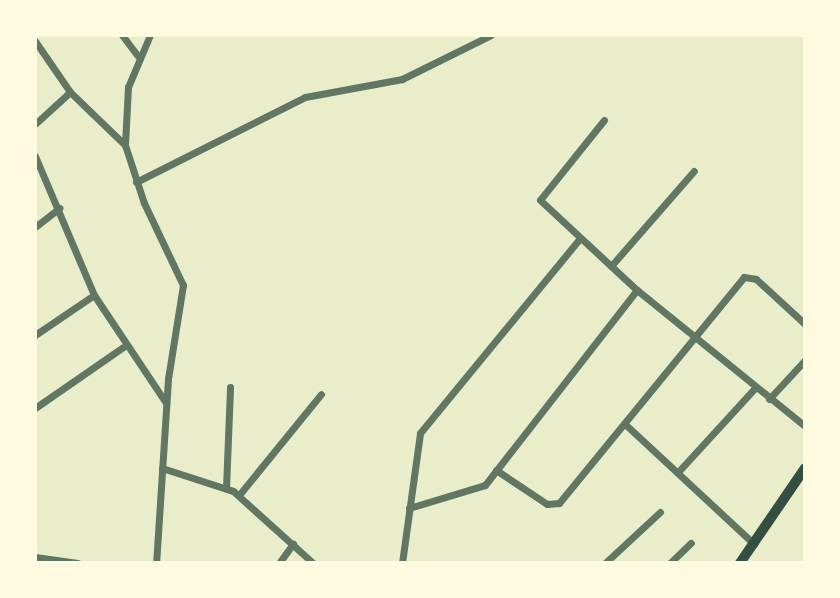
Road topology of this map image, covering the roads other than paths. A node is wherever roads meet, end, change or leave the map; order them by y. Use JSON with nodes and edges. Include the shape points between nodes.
{"nodes":[{"id":1,"x":122,"y":35,"type":"edge"},
{"id":2,"x":150,"y":35,"type":"edge"},
{"id":3,"x":491,"y":35,"type":"edge"},
{"id":4,"x":35,"y":41,"type":"edge"},
{"id":5,"x":138,"y":56,"type":"junction"},
{"id":6,"x":70,"y":92,"type":"junction"},
{"id":7,"x":604,"y":120,"type":"dead end"},
{"id":8,"x":35,"y":124,"type":"edge"},
{"id":9,"x":125,"y":145,"type":"junction"},
{"id":10,"x":35,"y":156,"type":"edge"},
{"id":11,"x":694,"y":171,"type":"dead end"},
{"id":12,"x":136,"y":182,"type":"junction"},
{"id":13,"x":59,"y":208,"type":"junction"},
{"id":14,"x":35,"y":227,"type":"edge"},
{"id":15,"x":580,"y":238,"type":"junction"},
{"id":16,"x":611,"y":266,"type":"junction"},
{"id":17,"x":637,"y":290,"type":"junction"},
{"id":18,"x":94,"y":295,"type":"junction"},
{"id":19,"x":805,"y":324,"type":"edge"},
{"id":20,"x":35,"y":335,"type":"edge"},
{"id":21,"x":697,"y":340,"type":"junction"},
{"id":22,"x":123,"y":347,"type":"junction"},
{"id":23,"x":805,"y":360,"type":"edge"},
{"id":24,"x":230,"y":387,"type":"dead end"},
{"id":25,"x":755,"y":388,"type":"junction"},
{"id":26,"x":321,"y":394,"type":"dead end"},
{"id":27,"x":769,"y":399,"type":"junction"},
{"id":28,"x":166,"y":403,"type":"junction"},
{"id":29,"x":35,"y":408,"type":"edge"},
{"id":30,"x":626,"y":425,"type":"junction"},
{"id":31,"x":805,"y":426,"type":"edge"},
{"id":32,"x":162,"y":468,"type":"junction"},
{"id":33,"x":805,"y":468,"type":"edge"},
{"id":34,"x":496,"y":470,"type":"junction"},
{"id":35,"x":678,"y":472,"type":"junction"},
{"id":36,"x":226,"y":488,"type":"junction"},
{"id":37,"x":239,"y":495,"type":"junction"},
{"id":38,"x":409,"y":508,"type":"junction"},
{"id":39,"x":660,"y":512,"type":"dead end"},
{"id":40,"x":691,"y":543,"type":"dead end"},
{"id":41,"x":293,"y":544,"type":"junction"},
{"id":42,"x":754,"y":544,"type":"junction"},
{"id":43,"x":35,"y":557,"type":"edge"},
{"id":44,"x":78,"y":563,"type":"edge"},
{"id":45,"x":156,"y":563,"type":"edge"},
{"id":46,"x":279,"y":563,"type":"edge"},
{"id":47,"x":313,"y":563,"type":"edge"},
{"id":48,"x":402,"y":563,"type":"edge"},
{"id":49,"x":605,"y":563,"type":"edge"},
{"id":50,"x":670,"y":563,"type":"edge"},
{"id":51,"x":740,"y":563,"type":"edge"}],
"edges":[{"from":1,"to":5,"type":"street"},
{"from":2,"to":5,"type":"street"},
{"from":3,"to":12,"type":"street","via":[[402,79],[305,97]]},
{"from":4,"to":6,"type":"street"},
{"from":5,"to":9,"type":"street","via":[[128,87]]},
{"from":6,"to":8,"type":"street"},
{"from":6,"to":9,"type":"street"},
{"from":7,"to":15,"type":"street","via":[[539,196]]},
{"from":9,"to":12,"type":"street"},
{"from":10,"to":13,"type":"street"},
{"from":11,"to":16,"type":"street"},
{"from":12,"to":28,"type":"street","via":[[183,285]]},
{"from":13,"to":14,"type":"street"},
{"from":13,"to":18,"type":"street"},
{"from":15,"to":16,"type":"street"},
{"from":15,"to":38,"type":"street","via":[[431,414],[417,440]]},
{"from":16,"to":17,"type":"street"},
{"from":17,"to":21,"type":"street"},
{"from":17,"to":34,"type":"street"},
{"from":18,"to":20,"type":"street"},
{"from":18,"to":22,"type":"street"},
{"from":19,"to":21,"type":"street","via":[[749,275]]},
{"from":21,"to":25,"type":"street"},
{"from":21,"to":30,"type":"street"},
{"from":22,"to":28,"type":"street"},
{"from":22,"to":29,"type":"street"},
{"from":23,"to":27,"type":"street"},
{"from":24,"to":36,"type":"street"},
{"from":25,"to":27,"type":"street"},
{"from":25,"to":35,"type":"street"},
{"from":26,"to":37,"type":"street"},
{"from":27,"to":31,"type":"street"},
{"from":28,"to":32,"type":"street"},
{"from":30,"to":34,"type":"street","via":[[554,505]]},
{"from":30,"to":35,"type":"street"},
{"from":32,"to":36,"type":"street"},
{"from":32,"to":45,"type":"street"},
{"from":33,"to":42,"type":"main road"},
{"from":34,"to":38,"type":"street","via":[[475,491]]},
{"from":35,"to":42,"type":"street"},
{"from":36,"to":37,"type":"street"},
{"from":37,"to":41,"type":"street"},
{"from":38,"to":48,"type":"street"},
{"from":39,"to":49,"type":"street"},
{"from":40,"to":50,"type":"street"},
{"from":41,"to":46,"type":"street"},
{"from":41,"to":47,"type":"street"},
{"from":42,"to":51,"type":"main road"},
{"from":43,"to":44,"type":"street"}]}
